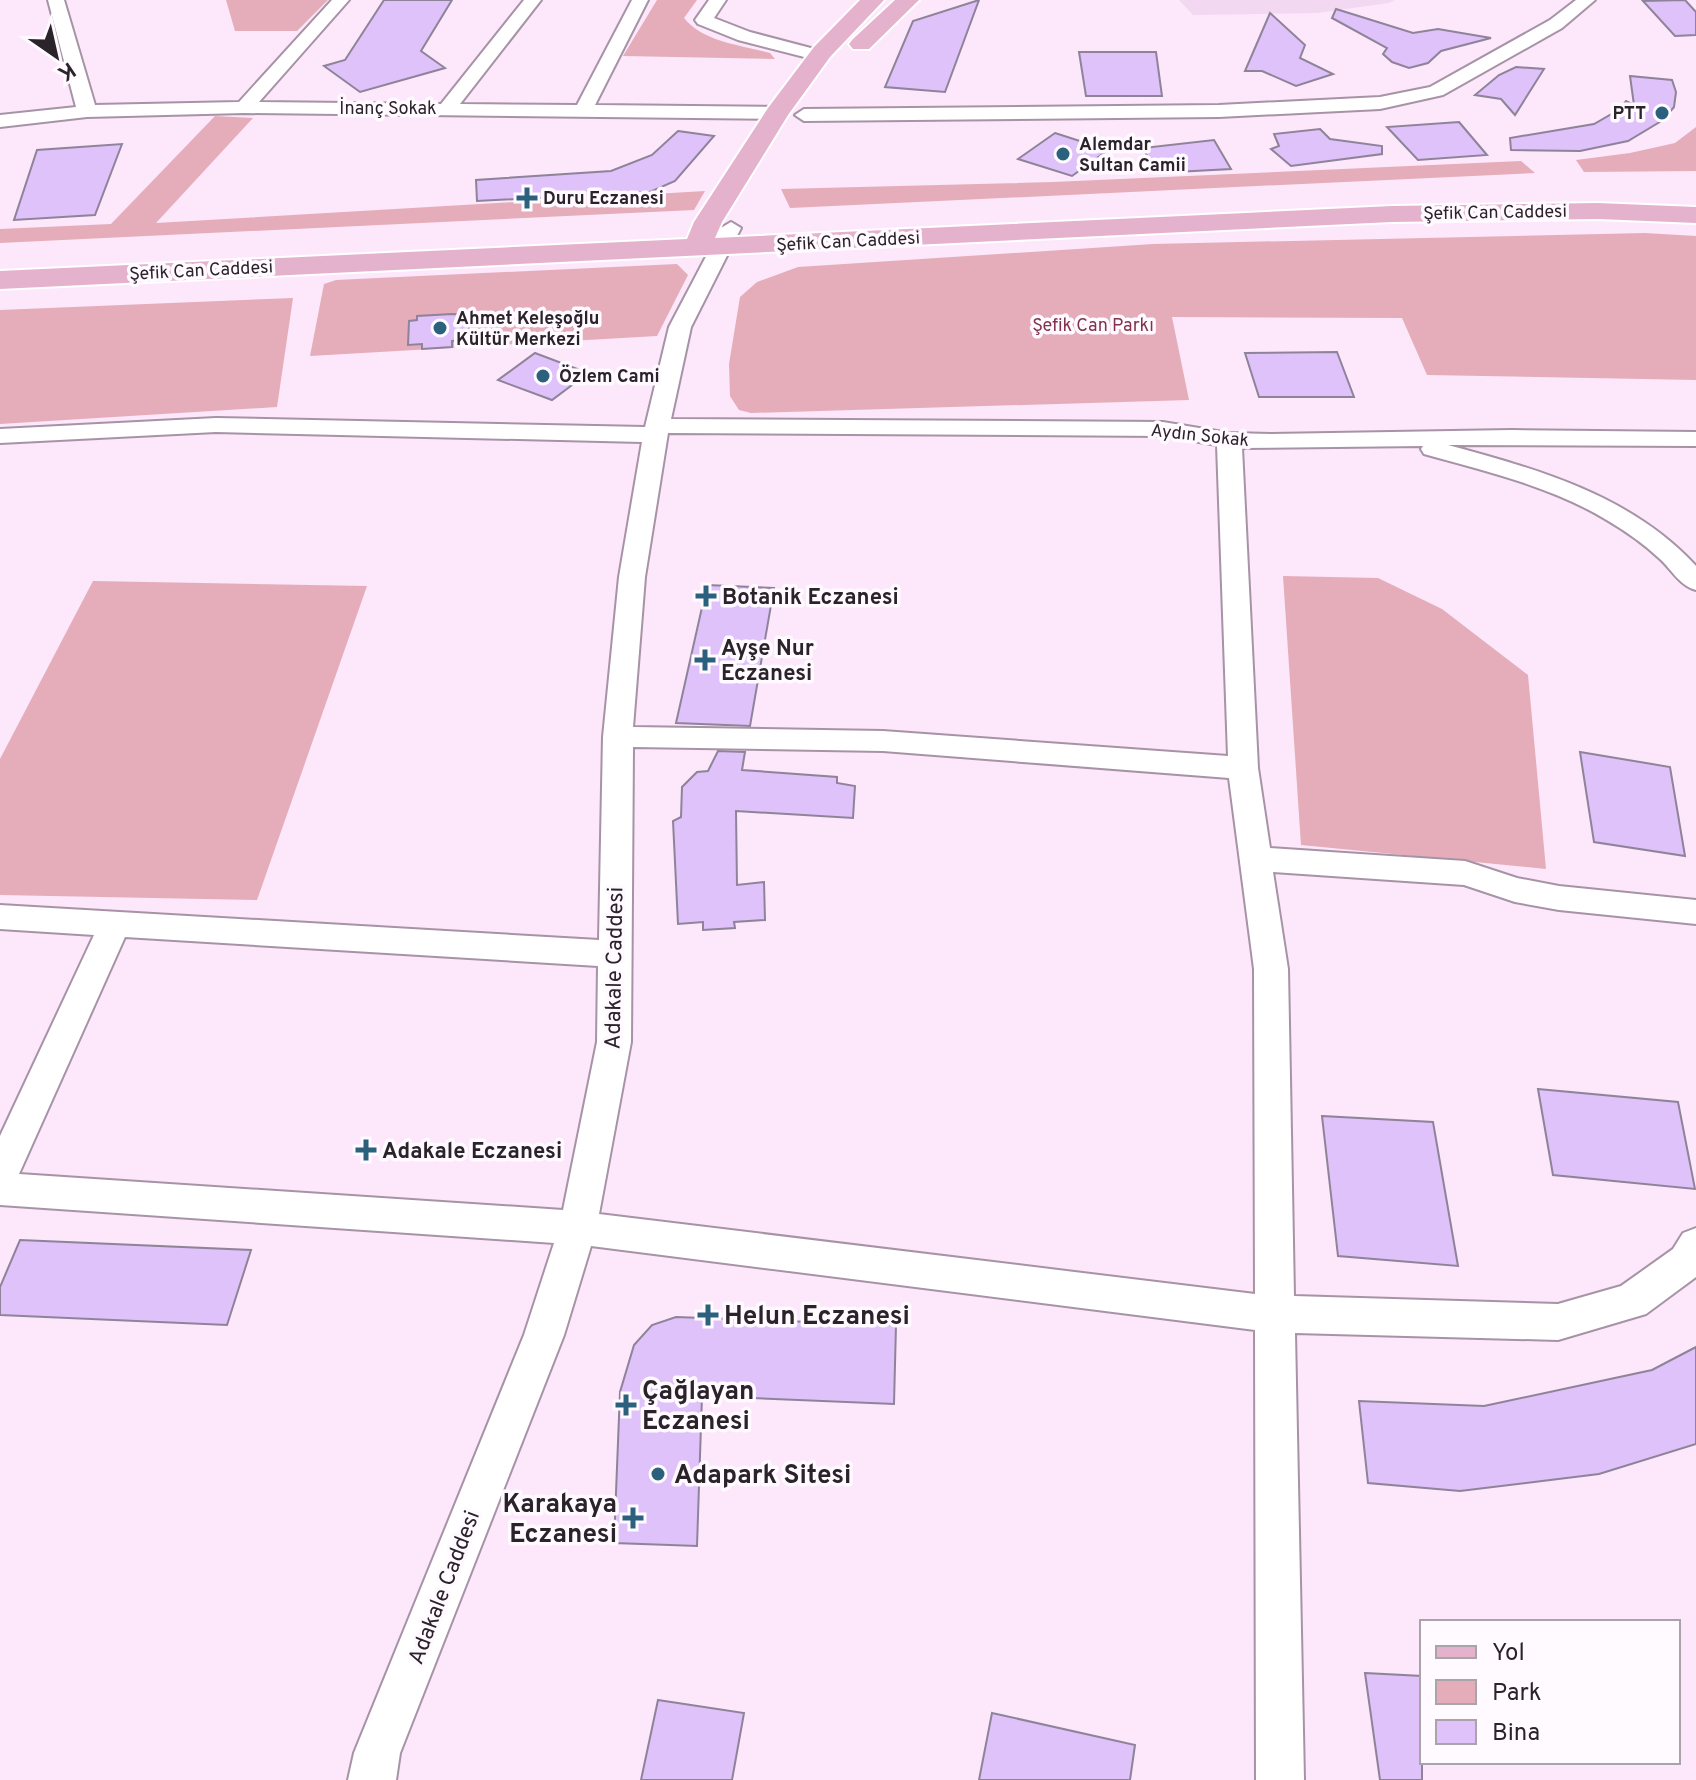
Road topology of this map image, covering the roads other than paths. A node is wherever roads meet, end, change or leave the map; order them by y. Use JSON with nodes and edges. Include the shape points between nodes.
{"nodes":[{"id":1,"x":56,"y":0,"type":"edge"},
{"id":2,"x":341,"y":0,"type":"edge"},
{"id":3,"x":533,"y":0,"type":"edge"},
{"id":4,"x":640,"y":0,"type":"edge"},
{"id":5,"x":718,"y":0,"type":"edge"},
{"id":6,"x":873,"y":0,"type":"edge"},
{"id":7,"x":908,"y":0,"type":"edge"},
{"id":8,"x":1587,"y":0,"type":"edge"},
{"id":9,"x":820,"y":56,"type":"junction"},
{"id":10,"x":244,"y":107,"type":"junction"},
{"id":11,"x":447,"y":108,"type":"junction"},
{"id":12,"x":584,"y":109,"type":"junction"},
{"id":13,"x":87,"y":111,"type":"junction"},
{"id":14,"x":777,"y":113,"type":"junction"},
{"id":15,"x":0,"y":121,"type":"edge"},
{"id":16,"x":797,"y":126,"type":"joint"},
{"id":17,"x":767,"y":174,"type":"dead end"},
{"id":18,"x":1696,"y":189,"type":"edge"},
{"id":19,"x":1696,"y":215,"type":"edge"},
{"id":20,"x":714,"y":238,"type":"junction"},
{"id":21,"x":0,"y":262,"type":"edge"},
{"id":22,"x":0,"y":280,"type":"edge"},
{"id":23,"x":656,"y":431,"type":"junction"},
{"id":24,"x":0,"y":436,"type":"edge"},
{"id":25,"x":1696,"y":439,"type":"edge"},
{"id":26,"x":1229,"y":440,"type":"junction"},
{"id":27,"x":1396,"y":440,"type":"junction"},
{"id":28,"x":1696,"y":582,"type":"edge"},
{"id":29,"x":618,"y":737,"type":"junction"},
{"id":30,"x":1243,"y":768,"type":"junction"},
{"id":31,"x":1256,"y":859,"type":"junction"},
{"id":32,"x":1696,"y":912,"type":"edge"},
{"id":33,"x":0,"y":917,"type":"edge"},
{"id":34,"x":115,"y":924,"type":"junction"},
{"id":35,"x":614,"y":954,"type":"junction"},
{"id":36,"x":0,"y":1176,"type":"edge"},
{"id":37,"x":0,"y":1189,"type":"edge"},
{"id":38,"x":578,"y":1228,"type":"junction"},
{"id":39,"x":1696,"y":1245,"type":"edge"},
{"id":40,"x":1275,"y":1314,"type":"junction"},
{"id":41,"x":372,"y":1780,"type":"edge"},
{"id":42,"x":1280,"y":1780,"type":"edge"}],
"edges":[{"from":1,"to":13,"type":"street"},
{"from":2,"to":10,"type":"street"},
{"from":3,"to":11,"type":"street"},
{"from":4,"to":12,"type":"street"},
{"from":5,"to":9,"type":"street","via":[[704,20]]},
{"from":6,"to":9,"type":"main road"},
{"from":7,"to":16,"type":"main road","via":[[837,71]]},
{"from":8,"to":16,"type":"street","via":[[1556,24],[1436,91],[1380,103]]},
{"from":9,"to":14,"type":"main road"},
{"from":10,"to":11,"type":"street","name":"İnanç Sokak"},
{"from":10,"to":13,"type":"street","name":"İnanç Sokak"},
{"from":11,"to":12,"type":"street","name":"İnanç Sokak"},
{"from":12,"to":14,"type":"street","name":"İnanç Sokak"},
{"from":13,"to":15,"type":"street","name":"İnanç Sokak"},
{"from":14,"to":20,"type":"main road"},
{"from":17,"to":20,"type":"main road"},
{"from":18,"to":20,"type":"main road","name":"Şefik Can Caddesi","via":[[1393,198]]},
{"from":19,"to":20,"type":"main road","name":"Şefik Can Caddesi","via":[[1392,214]]},
{"from":20,"to":21,"type":"main road","name":"Şefik Can Caddesi"},
{"from":20,"to":22,"type":"main road","name":"Şefik Can Caddesi"},
{"from":20,"to":23,"type":"street","name":"Adakale Caddesi","via":[[680,327]]},
{"from":23,"to":24,"type":"street","name":"Aydın Sokak","via":[[216,425]]},
{"from":23,"to":26,"type":"street","name":"Aydın Sokak","via":[[1163,429]]},
{"from":23,"to":29,"type":"street","name":"Adakale Caddesi","via":[[632,577]]},
{"from":25,"to":27,"type":"street","name":"Aydın Sokak"},
{"from":26,"to":27,"type":"street","name":"Aydın Sokak"},
{"from":26,"to":30,"type":"street"},
{"from":27,"to":28,"type":"street","via":[[1516,472],[1604,507],[1678,559]]},
{"from":29,"to":30,"type":"street","via":[[883,741]]},
{"from":29,"to":35,"type":"street","name":"Adakale Caddesi"},
{"from":30,"to":31,"type":"street"},
{"from":31,"to":32,"type":"street","via":[[1465,873],[1559,898]]},
{"from":31,"to":40,"type":"street","via":[[1271,969]]},
{"from":33,"to":34,"type":"street"},
{"from":34,"to":35,"type":"street"},
{"from":34,"to":36,"type":"street"},
{"from":35,"to":38,"type":"street","name":"Adakale Caddesi","via":[[614,1042]]},
{"from":37,"to":38,"type":"street"},
{"from":38,"to":40,"type":"street"},
{"from":38,"to":41,"type":"street","name":"Adakale Caddesi","via":[[544,1335],[377,1753]]},
{"from":39,"to":40,"type":"street","via":[[1687,1261],[1632,1301],[1558,1322]]},
{"from":40,"to":42,"type":"street"}]}
